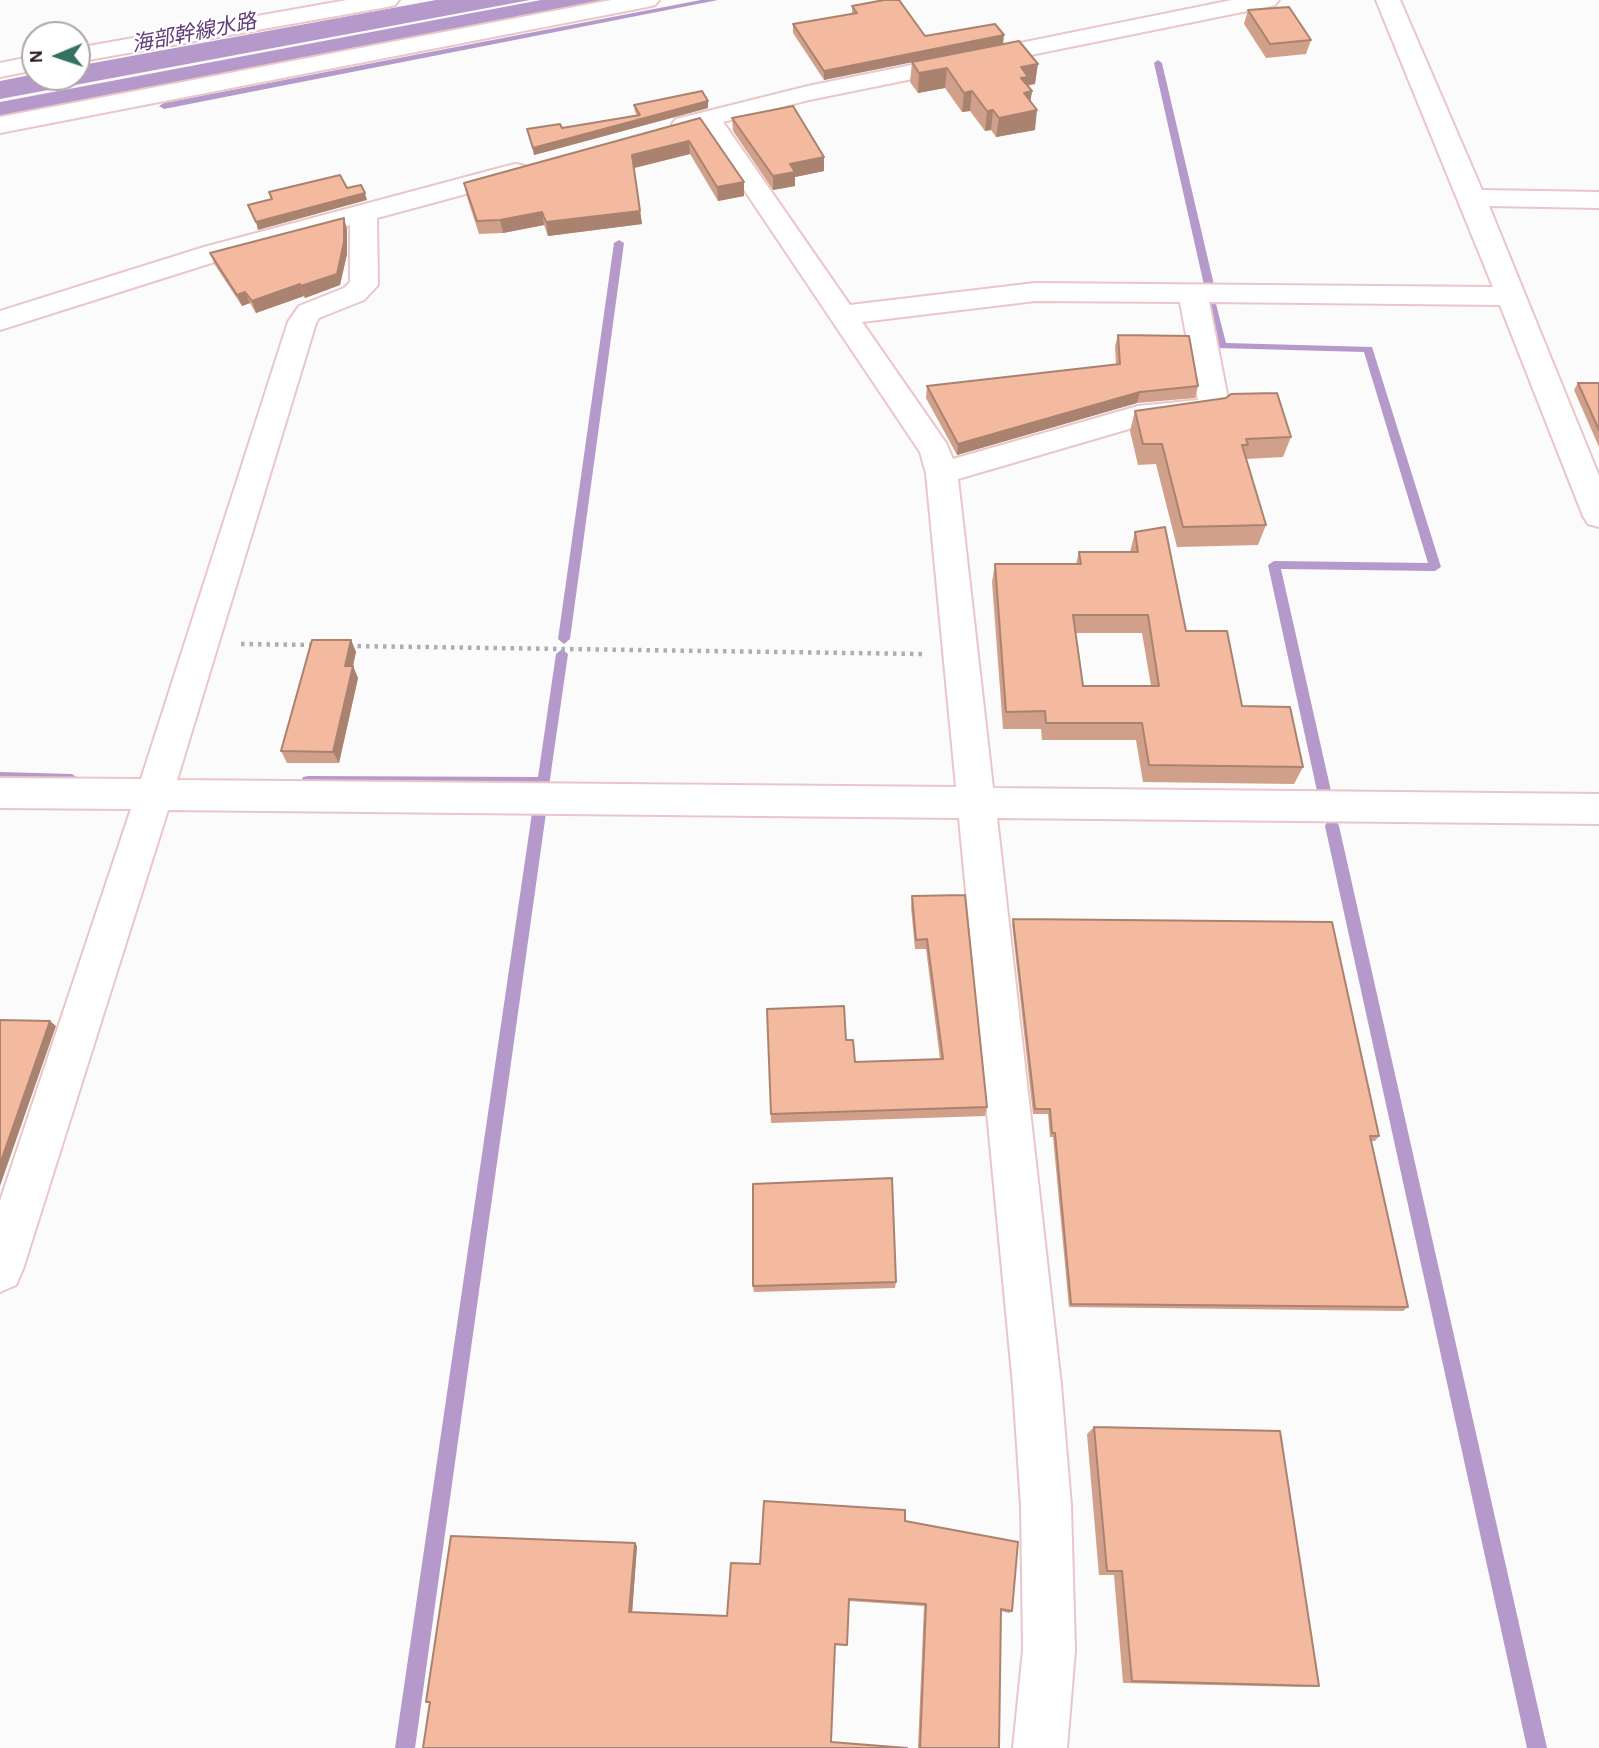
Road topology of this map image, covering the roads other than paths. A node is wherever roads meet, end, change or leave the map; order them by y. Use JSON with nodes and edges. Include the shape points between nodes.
{"nodes":[{"id":1,"x":387,"y":0,"type":"edge"},
{"id":2,"x":647,"y":0,"type":"edge"},
{"id":3,"x":1267,"y":0,"type":"edge"},
{"id":4,"x":1388,"y":0,"type":"edge"},
{"id":5,"x":91,"y":53,"type":"edge"},
{"id":6,"x":21,"y":66,"type":"edge"},
{"id":7,"x":0,"y":70,"type":"edge"},
{"id":8,"x":708,"y":118,"type":"junction"},
{"id":9,"x":0,"y":125,"type":"edge"},
{"id":10,"x":657,"y":132,"type":"edge"},
{"id":11,"x":543,"y":164,"type":"edge"},
{"id":12,"x":1472,"y":198,"type":"junction"},
{"id":13,"x":1599,"y":200,"type":"edge"},
{"id":14,"x":363,"y":214,"type":"junction"},
{"id":15,"x":1193,"y":293,"type":"junction"},
{"id":16,"x":1511,"y":296,"type":"junction"},
{"id":17,"x":843,"y":315,"type":"junction"},
{"id":18,"x":0,"y":321,"type":"edge"},
{"id":19,"x":942,"y":473,"type":"junction"},
{"id":20,"x":1599,"y":516,"type":"edge"},
{"id":21,"x":0,"y":793,"type":"edge"},
{"id":22,"x":155,"y":795,"type":"junction"},
{"id":23,"x":977,"y":803,"type":"junction"},
{"id":24,"x":1599,"y":809,"type":"edge"},
{"id":25,"x":0,"y":1269,"type":"edge"},
{"id":26,"x":1040,"y":1748,"type":"edge"}],
"edges":[{"from":1,"to":5,"type":"street"},
{"from":2,"to":9,"type":"street"},
{"from":3,"to":8,"type":"street","via":[[808,93]]},
{"from":4,"to":12,"type":"street"},
{"from":6,"to":7,"type":"street"},
{"from":8,"to":10,"type":"street"},
{"from":8,"to":17,"type":"street"},
{"from":11,"to":14,"type":"street"},
{"from":12,"to":13,"type":"street"},
{"from":12,"to":16,"type":"street"},
{"from":14,"to":18,"type":"street","via":[[214,253]]},
{"from":14,"to":22,"type":"street","via":[[364,285],[354,294],[309,312],[302,322]]},
{"from":15,"to":16,"type":"street"},
{"from":15,"to":17,"type":"street","via":[[1035,292]]},
{"from":15,"to":19,"type":"street","via":[[1214,404],[1208,409],[1138,416]]},
{"from":16,"to":20,"type":"street"},
{"from":17,"to":19,"type":"street","via":[[935,451]]},
{"from":19,"to":23,"type":"street"},
{"from":21,"to":22,"type":"street"},
{"from":22,"to":23,"type":"street"},
{"from":22,"to":25,"type":"street"},
{"from":23,"to":24,"type":"street"},
{"from":23,"to":26,"type":"street","via":[[1045,1493],[1049,1650]]}]}
